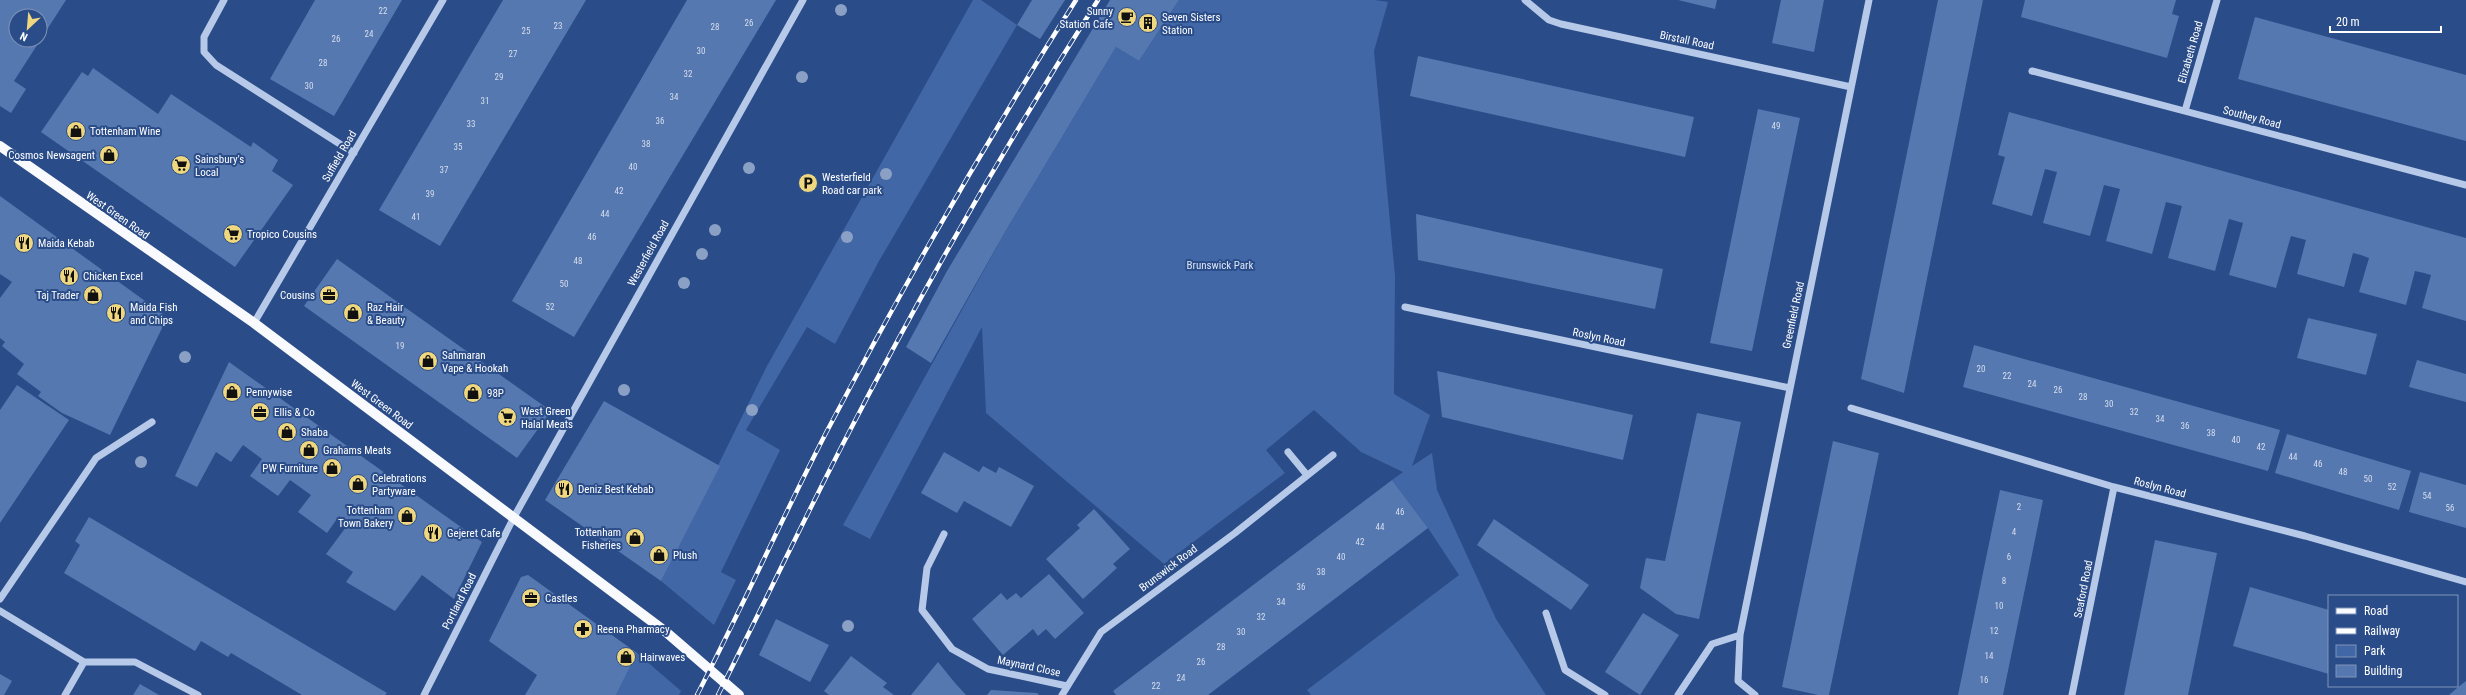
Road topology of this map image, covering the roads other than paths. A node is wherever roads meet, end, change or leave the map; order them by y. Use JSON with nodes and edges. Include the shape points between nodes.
{"nodes":[{"id":1,"x":224,"y":0,"type":"edge"},
{"id":2,"x":443,"y":0,"type":"edge"},
{"id":3,"x":803,"y":0,"type":"edge"},
{"id":4,"x":1525,"y":0,"type":"edge"},
{"id":5,"x":1869,"y":0,"type":"edge"},
{"id":6,"x":2217,"y":0,"type":"edge"},
{"id":7,"x":2032,"y":71,"type":"dead end"},
{"id":8,"x":1851,"y":87,"type":"junction"},
{"id":9,"x":2185,"y":111,"type":"junction"},
{"id":10,"x":0,"y":146,"type":"edge"},
{"id":11,"x":354,"y":153,"type":"junction"},
{"id":12,"x":2466,"y":186,"type":"edge"},
{"id":13,"x":1405,"y":307,"type":"dead end"},
{"id":14,"x":254,"y":323,"type":"junction"},
{"id":15,"x":1790,"y":388,"type":"junction"},
{"id":16,"x":1851,"y":408,"type":"dead end"},
{"id":17,"x":152,"y":422,"type":"dead end"},
{"id":18,"x":1288,"y":452,"type":"dead end"},
{"id":19,"x":1333,"y":455,"type":"dead end"},
{"id":20,"x":1307,"y":475,"type":"junction"},
{"id":21,"x":2114,"y":487,"type":"junction"},
{"id":22,"x":514,"y":517,"type":"junction"},
{"id":23,"x":944,"y":534,"type":"dead end"},
{"id":24,"x":2466,"y":582,"type":"edge"},
{"id":25,"x":0,"y":599,"type":"edge"},
{"id":26,"x":0,"y":611,"type":"edge"},
{"id":27,"x":1546,"y":613,"type":"dead end"},
{"id":28,"x":1740,"y":635,"type":"junction"},
{"id":29,"x":84,"y":662,"type":"junction"},
{"id":30,"x":1068,"y":686,"type":"junction"},
{"id":31,"x":65,"y":695,"type":"edge"},
{"id":32,"x":198,"y":695,"type":"edge"},
{"id":33,"x":424,"y":695,"type":"edge"},
{"id":34,"x":739,"y":695,"type":"edge"},
{"id":35,"x":1062,"y":695,"type":"edge"},
{"id":36,"x":1605,"y":695,"type":"edge"},
{"id":37,"x":1678,"y":695,"type":"edge"},
{"id":38,"x":1756,"y":695,"type":"edge"},
{"id":39,"x":2072,"y":695,"type":"edge"}],
"edges":[{"from":1,"to":11,"type":"street","via":[[204,37],[204,52],[216,65]]},
{"from":2,"to":11,"type":"street","name":"Suffield Road"},
{"from":3,"to":22,"type":"street","name":"Westerfield Road"},
{"from":4,"to":8,"type":"street","name":"Birstall Road","via":[[1550,20],[1561,24]]},
{"from":5,"to":8,"type":"street","name":"Greenfield Road"},
{"from":6,"to":9,"type":"street","name":"Elizabeth Road"},
{"from":7,"to":9,"type":"street","name":"Southey Road"},
{"from":8,"to":15,"type":"street","name":"Greenfield Road"},
{"from":9,"to":12,"type":"street","name":"Southey Road"},
{"from":10,"to":14,"type":"main road","name":"West Green Road"},
{"from":11,"to":14,"type":"street","name":"Suffield Road"},
{"from":13,"to":15,"type":"street","name":"Roslyn Road"},
{"from":14,"to":22,"type":"main road","name":"West Green Road"},
{"from":15,"to":28,"type":"street","name":"Greenfield Road"},
{"from":16,"to":21,"type":"street","name":"Roslyn Road"},
{"from":17,"to":25,"type":"street","via":[[96,458]]},
{"from":18,"to":20,"type":"street"},
{"from":19,"to":20,"type":"street","name":"Brunswick Road"},
{"from":20,"to":30,"type":"street","name":"Brunswick Road","via":[[1235,533],[1101,632]]},
{"from":21,"to":24,"type":"street","name":"Roslyn Road","via":[[2305,536]]},
{"from":21,"to":39,"type":"street","name":"Seaford Road"},
{"from":22,"to":33,"type":"street","name":"Portland Road"},
{"from":22,"to":34,"type":"main road","name":"West Green Road","via":[[666,632]]},
{"from":23,"to":30,"type":"street","name":"Maynard Close","via":[[927,568],[922,610],[952,649],[988,669]]},
{"from":26,"to":29,"type":"street"},
{"from":27,"to":36,"type":"street","via":[[1565,670]]},
{"from":28,"to":37,"type":"street","via":[[1712,644]]},
{"from":28,"to":38,"type":"street","name":"Greenfield Road","via":[[1738,681]]},
{"from":29,"to":31,"type":"street"},
{"from":29,"to":32,"type":"street","via":[[135,662]]},
{"from":30,"to":35,"type":"street","name":"Brunswick Road"}]}
